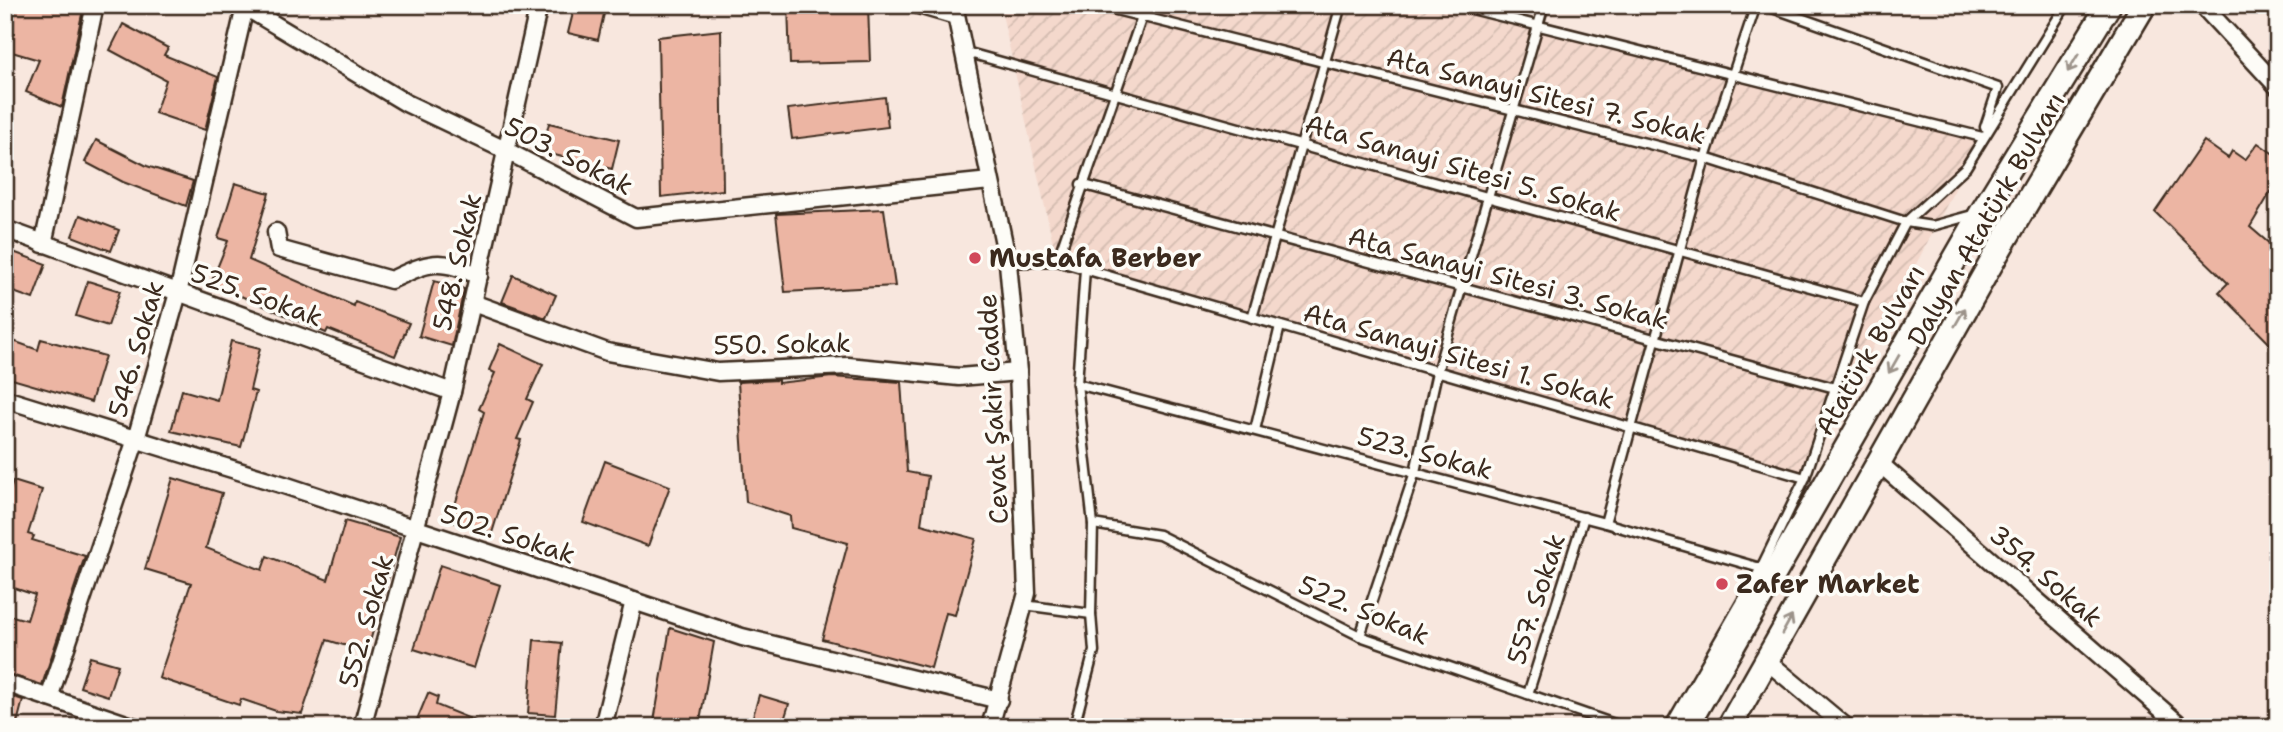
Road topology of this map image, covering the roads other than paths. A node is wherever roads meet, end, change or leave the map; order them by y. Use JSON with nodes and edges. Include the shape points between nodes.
{"nodes":[{"id":1,"x":95,"y":5,"type":"edge"},
{"id":2,"x":540,"y":5,"type":"edge"},
{"id":3,"x":918,"y":5,"type":"edge"},
{"id":4,"x":1096,"y":5,"type":"edge"},
{"id":5,"x":1146,"y":5,"type":"edge"},
{"id":6,"x":1341,"y":5,"type":"edge"},
{"id":7,"x":1456,"y":5,"type":"edge"},
{"id":8,"x":1544,"y":5,"type":"edge"},
{"id":9,"x":1756,"y":5,"type":"edge"},
{"id":10,"x":1764,"y":5,"type":"edge"},
{"id":11,"x":2109,"y":5,"type":"edge"},
{"id":12,"x":2144,"y":5,"type":"edge"},
{"id":13,"x":2202,"y":5,"type":"edge"},
{"id":14,"x":243,"y":6,"type":"edge"},
{"id":15,"x":2064,"y":6,"type":"edge"},
{"id":16,"x":955,"y":11,"type":"edge"},
{"id":17,"x":1142,"y":16,"type":"junction"},
{"id":18,"x":1538,"y":26,"type":"junction"},
{"id":19,"x":962,"y":51,"type":"junction"},
{"id":20,"x":1325,"y":61,"type":"junction"},
{"id":21,"x":1732,"y":75,"type":"junction"},
{"id":22,"x":2278,"y":88,"type":"edge"},
{"id":23,"x":1114,"y":93,"type":"junction"},
{"id":24,"x":1514,"y":109,"type":"junction"},
{"id":25,"x":1982,"y":137,"type":"junction"},
{"id":26,"x":1301,"y":145,"type":"junction"},
{"id":27,"x":508,"y":151,"type":"junction"},
{"id":28,"x":1705,"y":158,"type":"junction"},
{"id":29,"x":990,"y":181,"type":"junction"},
{"id":30,"x":1081,"y":184,"type":"junction"},
{"id":31,"x":1488,"y":197,"type":"junction"},
{"id":32,"x":1982,"y":212,"type":"junction"},
{"id":33,"x":1906,"y":222,"type":"junction"},
{"id":34,"x":5,"y":229,"type":"edge"},
{"id":35,"x":276,"y":232,"type":"dead end"},
{"id":36,"x":1275,"y":237,"type":"junction"},
{"id":37,"x":43,"y":244,"type":"junction"},
{"id":38,"x":1681,"y":251,"type":"junction"},
{"id":39,"x":1057,"y":261,"type":"junction"},
{"id":40,"x":1008,"y":263,"type":"junction"},
{"id":41,"x":1085,"y":269,"type":"junction"},
{"id":42,"x":479,"y":276,"type":"junction"},
{"id":43,"x":1461,"y":287,"type":"junction"},
{"id":44,"x":178,"y":293,"type":"junction"},
{"id":45,"x":1864,"y":302,"type":"junction"},
{"id":46,"x":472,"y":303,"type":"junction"},
{"id":47,"x":1252,"y":317,"type":"junction"},
{"id":48,"x":1280,"y":326,"type":"junction"},
{"id":49,"x":1656,"y":340,"type":"junction"},
{"id":50,"x":1018,"y":372,"type":"junction"},
{"id":51,"x":1437,"y":372,"type":"junction"},
{"id":52,"x":1077,"y":384,"type":"junction"},
{"id":53,"x":1835,"y":388,"type":"junction"},
{"id":54,"x":452,"y":392,"type":"junction"},
{"id":55,"x":6,"y":401,"type":"edge"},
{"id":56,"x":1631,"y":428,"type":"junction"},
{"id":57,"x":1255,"y":430,"type":"junction"},
{"id":58,"x":136,"y":439,"type":"junction"},
{"id":59,"x":1878,"y":462,"type":"junction"},
{"id":60,"x":1415,"y":472,"type":"junction"},
{"id":61,"x":1805,"y":478,"type":"junction"},
{"id":62,"x":1584,"y":517,"type":"junction"},
{"id":63,"x":1605,"y":523,"type":"junction"},
{"id":64,"x":1093,"y":524,"type":"junction"},
{"id":65,"x":417,"y":529,"type":"junction"},
{"id":66,"x":1768,"y":570,"type":"junction"},
{"id":67,"x":634,"y":601,"type":"junction"},
{"id":68,"x":1024,"y":605,"type":"junction"},
{"id":69,"x":1091,"y":614,"type":"junction"},
{"id":70,"x":1360,"y":636,"type":"junction"},
{"id":71,"x":1767,"y":661,"type":"junction"},
{"id":72,"x":5,"y":683,"type":"edge"},
{"id":73,"x":1528,"y":694,"type":"junction"},
{"id":74,"x":49,"y":698,"type":"junction"},
{"id":75,"x":999,"y":700,"type":"junction"},
{"id":76,"x":135,"y":727,"type":"edge"},
{"id":77,"x":362,"y":727,"type":"edge"},
{"id":78,"x":603,"y":727,"type":"edge"},
{"id":79,"x":990,"y":727,"type":"edge"},
{"id":80,"x":1074,"y":727,"type":"edge"},
{"id":81,"x":1623,"y":727,"type":"edge"},
{"id":82,"x":1669,"y":727,"type":"edge"},
{"id":83,"x":1686,"y":727,"type":"edge"},
{"id":84,"x":1729,"y":727,"type":"edge"},
{"id":85,"x":1846,"y":727,"type":"edge"},
{"id":86,"x":2182,"y":727,"type":"edge"}],
"edges":[{"from":1,"to":37,"type":"street"},
{"from":2,"to":27,"type":"street","name":"548. Sokak"},
{"from":3,"to":16,"type":"street"},
{"from":4,"to":17,"type":"lane","name":"Ata Sanayi Sitesi 7. Sokak"},
{"from":5,"to":17,"type":"lane"},
{"from":6,"to":20,"type":"lane"},
{"from":7,"to":18,"type":"lane"},
{"from":8,"to":18,"type":"lane"},
{"from":9,"to":21,"type":"lane"},
{"from":10,"to":25,"type":"lane","via":[[1998,88]]},
{"from":11,"to":32,"type":"main road","name":"Atatürk Bulvarı","one_way":true},
{"from":59,"to":12,"type":"main road","name":"Dalyan Atatürk Bulvarı","one_way":true},
{"from":13,"to":22,"type":"street"},
{"from":14,"to":27,"type":"street","name":"503. Sokak","via":[[406,103]]},
{"from":14,"to":44,"type":"street","name":"546. Sokak"},
{"from":15,"to":25,"type":"lane"},
{"from":16,"to":19,"type":"street","name":"Cevat Şakir Cadde"},
{"from":17,"to":20,"type":"lane","name":"Ata Sanayi Sitesi 7. Sokak"},
{"from":17,"to":23,"type":"lane"},
{"from":18,"to":21,"type":"lane"},
{"from":18,"to":24,"type":"lane"},
{"from":19,"to":23,"type":"lane","name":"Ata Sanayi Sitesi 5. Sokak"},
{"from":19,"to":29,"type":"street","name":"Cevat Şakir Cadde"},
{"from":20,"to":24,"type":"lane","name":"Ata Sanayi Sitesi 7. Sokak"},
{"from":20,"to":26,"type":"lane"},
{"from":21,"to":25,"type":"lane"},
{"from":21,"to":28,"type":"lane"},
{"from":23,"to":26,"type":"lane","name":"Ata Sanayi Sitesi 5. Sokak"},
{"from":23,"to":30,"type":"lane"},
{"from":24,"to":28,"type":"lane","name":"Ata Sanayi Sitesi 7. Sokak"},
{"from":24,"to":31,"type":"lane"},
{"from":25,"to":33,"type":"lane","via":[[1966,167]]},
{"from":26,"to":31,"type":"lane","name":"Ata Sanayi Sitesi 5. Sokak"},
{"from":26,"to":36,"type":"lane"},
{"from":27,"to":29,"type":"street","name":"503. Sokak","via":[[636,218]]},
{"from":27,"to":42,"type":"street","name":"548. Sokak"},
{"from":28,"to":33,"type":"lane","name":"Ata Sanayi Sitesi 7. Sokak"},
{"from":28,"to":38,"type":"lane"},
{"from":29,"to":40,"type":"street","name":"Cevat Şakir Cadde"},
{"from":30,"to":36,"type":"lane","name":"Ata Sanayi Sitesi 3. Sokak"},
{"from":30,"to":39,"type":"lane"},
{"from":31,"to":38,"type":"lane","name":"Ata Sanayi Sitesi 5. Sokak"},
{"from":31,"to":43,"type":"lane"},
{"from":32,"to":33,"type":"lane","name":"Ata Sanayi Sitesi 7. Sokak","via":[[1932,226]]},
{"from":32,"to":66,"type":"main road","name":"Atatürk Bulvarı","one_way":true},
{"from":33,"to":45,"type":"lane"},
{"from":34,"to":37,"type":"street","name":"525. Sokak"},
{"from":35,"to":42,"type":"street","via":[[279,249],[390,280],[422,266],[451,263]]},
{"from":36,"to":43,"type":"lane","name":"Ata Sanayi Sitesi 3. Sokak"},
{"from":36,"to":47,"type":"lane"},
{"from":37,"to":44,"type":"street","name":"525. Sokak"},
{"from":38,"to":45,"type":"lane","name":"Ata Sanayi Sitesi 5. Sokak"},
{"from":38,"to":49,"type":"lane"},
{"from":39,"to":40,"type":"lane","name":"Ata Sanayi Sitesi 1. Sokak"},
{"from":39,"to":41,"type":"lane","name":"Ata Sanayi Sitesi 1. Sokak"},
{"from":40,"to":50,"type":"street","name":"Cevat Şakir Cadde"},
{"from":41,"to":47,"type":"lane","name":"Ata Sanayi Sitesi 1. Sokak"},
{"from":41,"to":52,"type":"lane"},
{"from":42,"to":46,"type":"street","name":"548. Sokak"},
{"from":43,"to":49,"type":"lane","name":"Ata Sanayi Sitesi 3. Sokak"},
{"from":43,"to":51,"type":"lane"},
{"from":44,"to":54,"type":"street","name":"525. Sokak"},
{"from":44,"to":58,"type":"street","name":"546. Sokak"},
{"from":45,"to":53,"type":"lane"},
{"from":46,"to":50,"type":"street","name":"550. Sokak","via":[[607,352],[718,372],[848,366],[959,377]]},
{"from":46,"to":54,"type":"street","name":"548. Sokak"},
{"from":47,"to":48,"type":"lane","name":"Ata Sanayi Sitesi 1. Sokak"},
{"from":48,"to":51,"type":"lane","name":"Ata Sanayi Sitesi 1. Sokak"},
{"from":48,"to":57,"type":"lane"},
{"from":49,"to":53,"type":"lane","name":"Ata Sanayi Sitesi 3. Sokak"},
{"from":49,"to":56,"type":"lane"},
{"from":50,"to":68,"type":"street","name":"Cevat Şakir Cadde"},
{"from":51,"to":56,"type":"lane","name":"Ata Sanayi Sitesi 1. Sokak"},
{"from":51,"to":60,"type":"lane"},
{"from":52,"to":57,"type":"lane","name":"523. Sokak"},
{"from":52,"to":64,"type":"lane"},
{"from":53,"to":61,"type":"lane"},
{"from":54,"to":65,"type":"street","name":"548. Sokak"},
{"from":55,"to":58,"type":"street","name":"502. Sokak"},
{"from":56,"to":61,"type":"lane","name":"Ata Sanayi Sitesi 1. Sokak"},
{"from":56,"to":63,"type":"lane"},
{"from":57,"to":60,"type":"lane","name":"523. Sokak"},
{"from":58,"to":65,"type":"street","name":"502. Sokak"},
{"from":58,"to":74,"type":"street","name":"546. Sokak"},
{"from":71,"to":59,"type":"main road","one_way":true},
{"from":59,"to":86,"type":"street","name":"354. Sokak"},
{"from":60,"to":62,"type":"lane","name":"523. Sokak"},
{"from":60,"to":70,"type":"lane"},
{"from":61,"to":66,"type":"lane"},
{"from":62,"to":63,"type":"lane","name":"523. Sokak"},
{"from":62,"to":73,"type":"lane","name":"557. Sokak"},
{"from":63,"to":66,"type":"lane","name":"523. Sokak"},
{"from":64,"to":69,"type":"lane"},
{"from":64,"to":70,"type":"lane","name":"522. Sokak","via":[[1159,535]]},
{"from":65,"to":67,"type":"street","name":"502. Sokak"},
{"from":65,"to":77,"type":"street","name":"552. Sokak"},
{"from":66,"to":82,"type":"lane"},
{"from":66,"to":83,"type":"main road","name":"Atatürk Bulvarı"},
{"from":67,"to":75,"type":"street","name":"502. Sokak","via":[[742,637]]},
{"from":67,"to":78,"type":"street"},
{"from":68,"to":69,"type":"lane"},
{"from":68,"to":75,"type":"street","name":"Cevat Şakir Cadde"},
{"from":69,"to":80,"type":"lane","via":[[1094,652]]},
{"from":70,"to":73,"type":"lane","name":"522. Sokak"},
{"from":71,"to":84,"type":"main road"},
{"from":71,"to":85,"type":"street"},
{"from":72,"to":74,"type":"street"},
{"from":73,"to":81,"type":"lane","name":"522. Sokak"},
{"from":74,"to":76,"type":"street"},
{"from":75,"to":79,"type":"street","name":"Cevat Şakir Cadde"}]}
